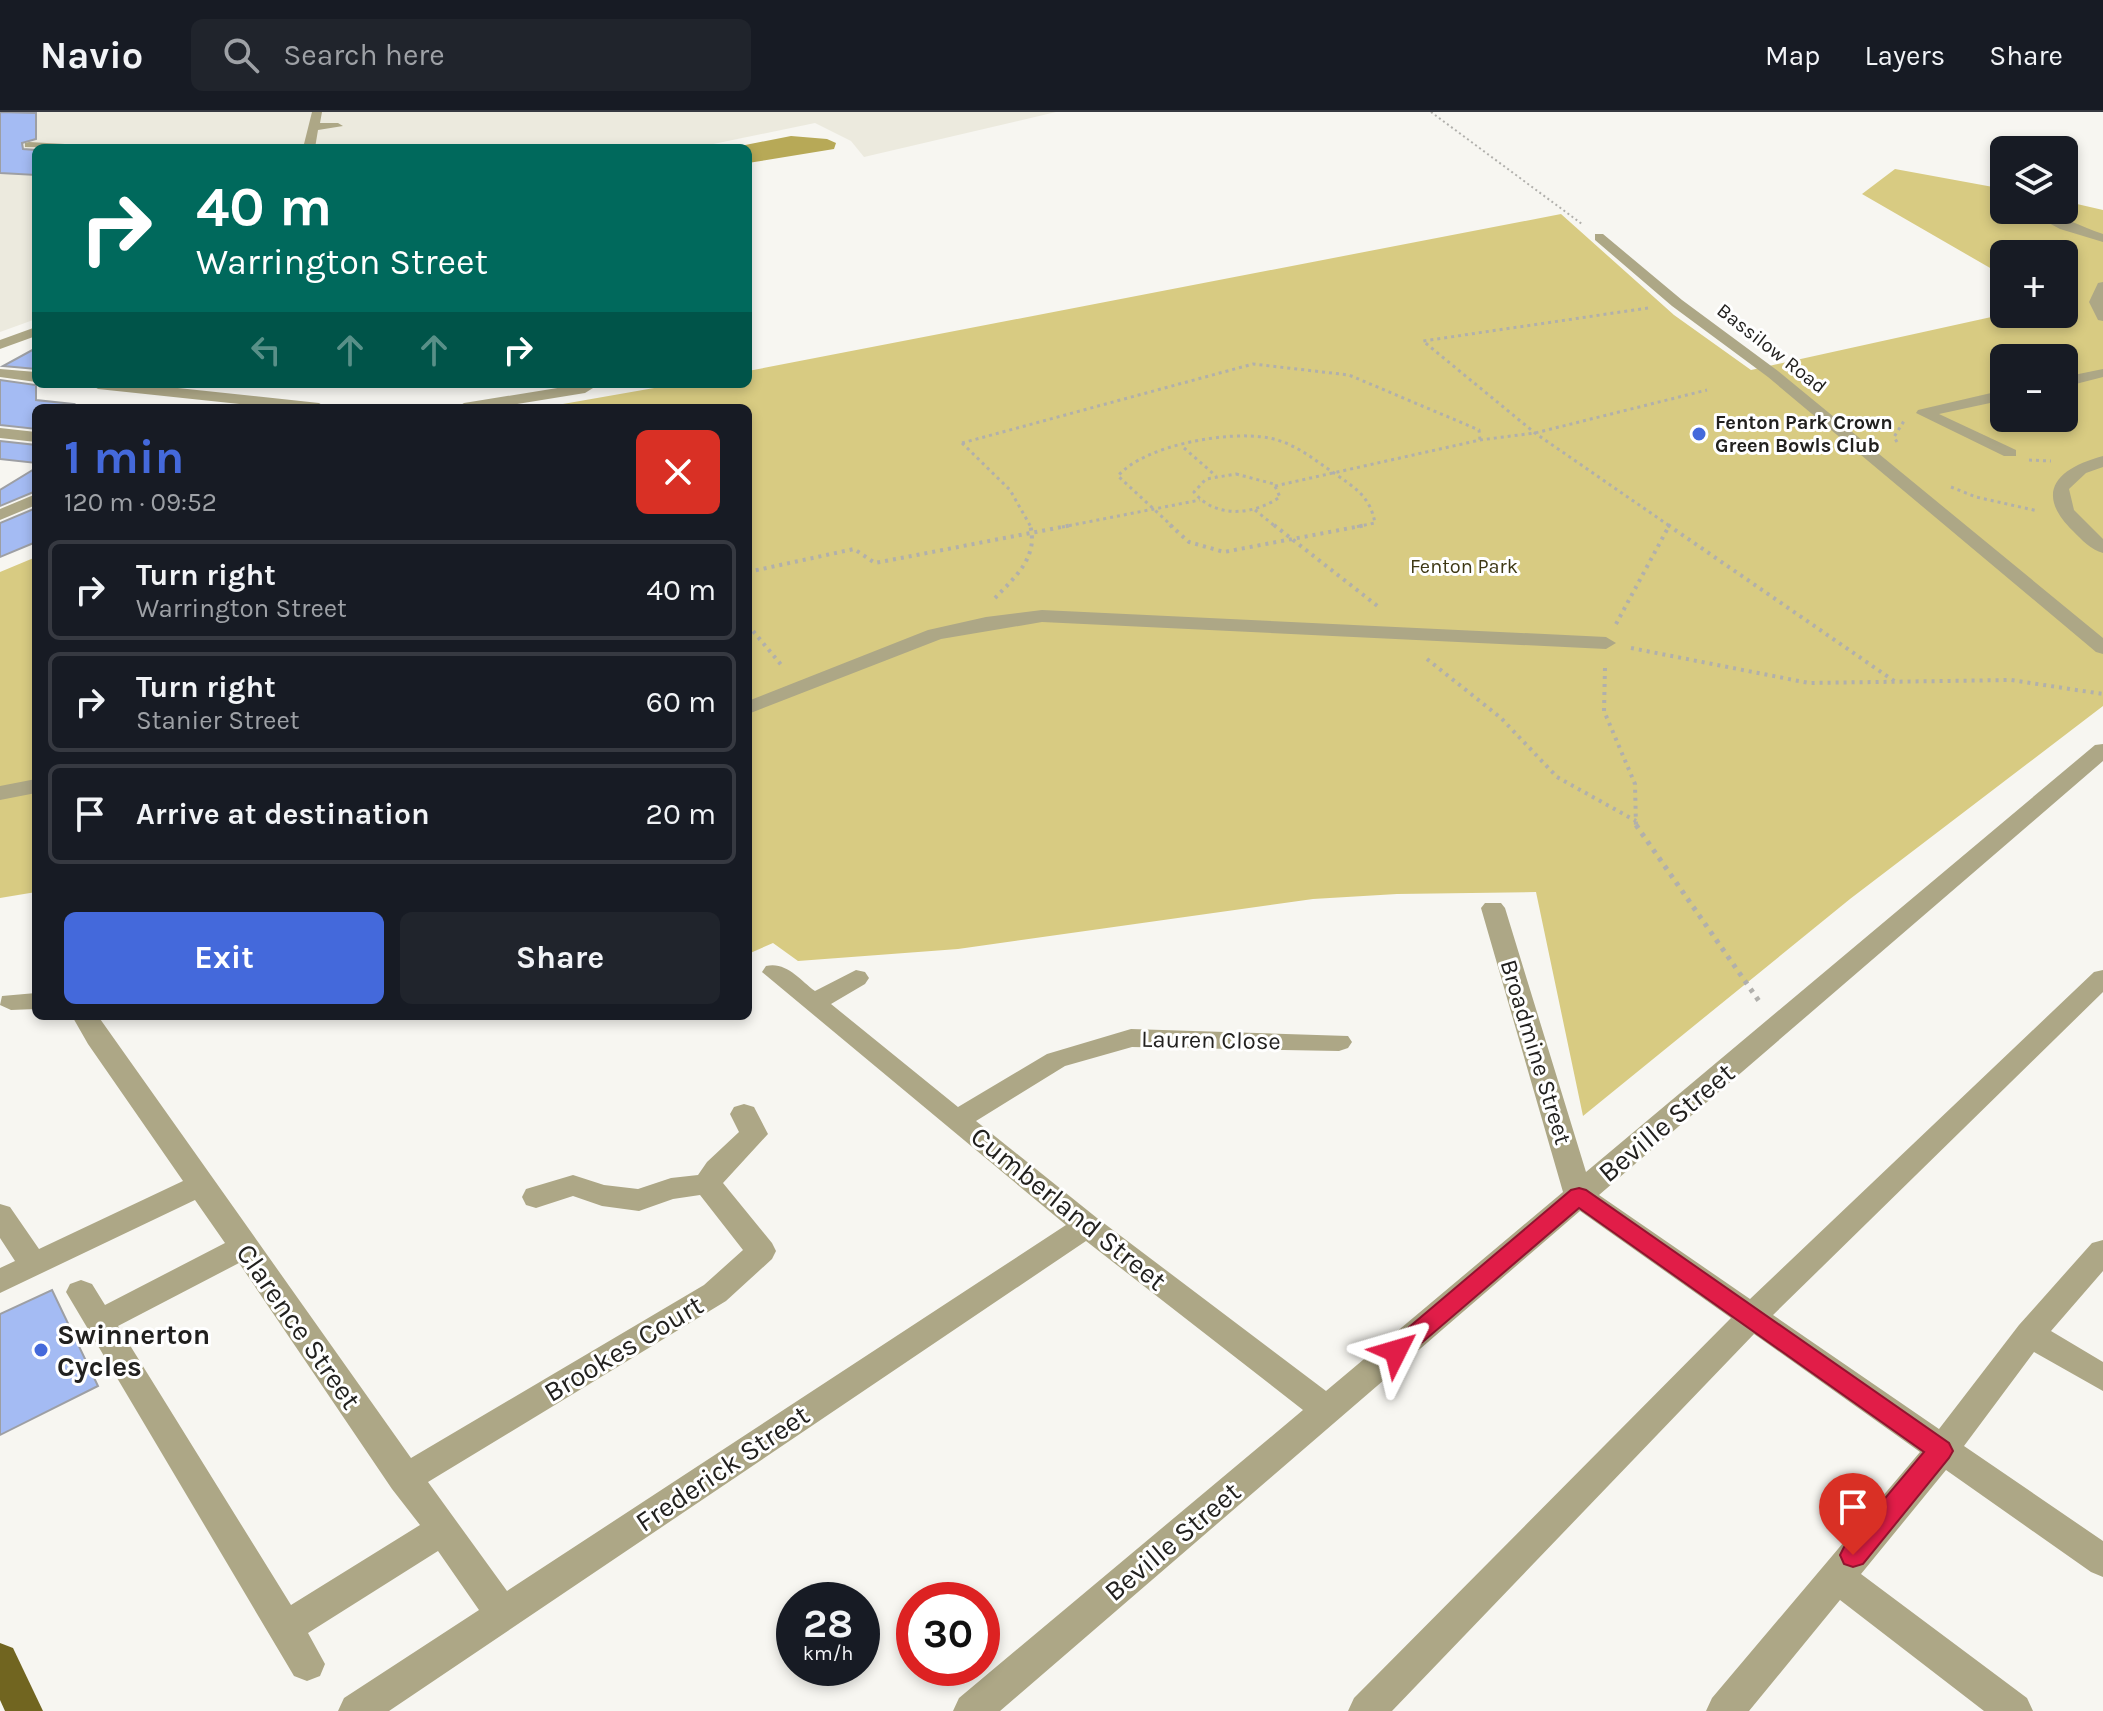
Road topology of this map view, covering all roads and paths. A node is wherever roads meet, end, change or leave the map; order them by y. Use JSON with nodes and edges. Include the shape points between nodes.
{"nodes":[{"id":1,"x":317,"y":112,"type":"edge"},
{"id":2,"x":1431,"y":112,"type":"edge"},
{"id":3,"x":338,"y":126,"type":"dead end"},
{"id":4,"x":313,"y":127,"type":"junction"},
{"id":5,"x":310,"y":144,"type":"edge"},
{"id":6,"x":29,"y":145,"type":"dead end"},
{"id":7,"x":32,"y":145,"type":"edge"},
{"id":8,"x":2060,"y":224,"type":"edge"},
{"id":9,"x":2064,"y":226,"type":"junction"},
{"id":10,"x":1599,"y":237,"type":"joint"},
{"id":11,"x":2103,"y":238,"type":"edge"},
{"id":12,"x":2103,"y":255,"type":"edge"},
{"id":13,"x":2103,"y":286,"type":"edge"},
{"id":14,"x":1677,"y":303,"type":"junction"},
{"id":15,"x":2103,"y":317,"type":"edge"},
{"id":16,"x":32,"y":333,"type":"edge"},
{"id":17,"x":0,"y":345,"type":"edge"},
{"id":18,"x":0,"y":373,"type":"edge"},
{"id":19,"x":2103,"y":373,"type":"edge"},
{"id":20,"x":32,"y":377,"type":"edge"},
{"id":21,"x":2078,"y":379,"type":"edge"},
{"id":22,"x":133,"y":388,"type":"edge"},
{"id":23,"x":585,"y":388,"type":"dead end"},
{"id":24,"x":1707,"y":390,"type":"dead end"},
{"id":25,"x":1990,"y":398,"type":"edge"},
{"id":26,"x":229,"y":399,"type":"junction"},
{"id":27,"x":220,"y":404,"type":"edge"},
{"id":28,"x":279,"y":404,"type":"edge"},
{"id":29,"x":488,"y":404,"type":"edge"},
{"id":30,"x":1924,"y":413,"type":"junction"},
{"id":31,"x":0,"y":433,"type":"edge"},
{"id":32,"x":1535,"y":433,"type":"junction"},
{"id":33,"x":32,"y":437,"type":"edge"},
{"id":34,"x":1480,"y":440,"type":"junction"},
{"id":35,"x":1184,"y":448,"type":"junction"},
{"id":36,"x":1902,"y":451,"type":"dead end"},
{"id":37,"x":2010,"y":453,"type":"joint"},
{"id":38,"x":2103,"y":461,"type":"edge"},
{"id":39,"x":2082,"y":467,"type":"junction"},
{"id":40,"x":1335,"y":473,"type":"junction"},
{"id":41,"x":1216,"y":476,"type":"junction"},
{"id":42,"x":1904,"y":483,"type":"junction"},
{"id":43,"x":1275,"y":486,"type":"junction"},
{"id":44,"x":1200,"y":500,"type":"junction"},
{"id":45,"x":32,"y":501,"type":"edge"},
{"id":46,"x":1150,"y":510,"type":"junction"},
{"id":47,"x":1255,"y":510,"type":"junction"},
{"id":48,"x":0,"y":515,"type":"edge"},
{"id":49,"x":2067,"y":516,"type":"junction"},
{"id":50,"x":1669,"y":526,"type":"junction"},
{"id":51,"x":1033,"y":533,"type":"junction"},
{"id":52,"x":1297,"y":540,"type":"junction"},
{"id":53,"x":2103,"y":548,"type":"edge"},
{"id":54,"x":752,"y":571,"type":"edge"},
{"id":55,"x":991,"y":602,"type":"dead end"},
{"id":56,"x":752,"y":630,"type":"edge"},
{"id":57,"x":1410,"y":633,"type":"junction"},
{"id":58,"x":1606,"y":643,"type":"junction"},
{"id":59,"x":2103,"y":648,"type":"edge"},
{"id":60,"x":1897,"y":683,"type":"junction"},
{"id":61,"x":799,"y":687,"type":"junction"},
{"id":62,"x":2103,"y":694,"type":"edge"},
{"id":63,"x":752,"y":706,"type":"edge"},
{"id":64,"x":2099,"y":758,"type":"edge"},
{"id":65,"x":32,"y":787,"type":"edge"},
{"id":66,"x":0,"y":793,"type":"edge"},
{"id":67,"x":1636,"y":821,"type":"junction"},
{"id":68,"x":1493,"y":908,"type":"dead end"},
{"id":69,"x":775,"y":972,"type":"dead end"},
{"id":70,"x":856,"y":978,"type":"dead end"},
{"id":71,"x":2103,"y":978,"type":"edge"},
{"id":72,"x":814,"y":1003,"type":"junction"},
{"id":73,"x":91,"y":1027,"type":"edge"},
{"id":74,"x":1777,"y":1027,"type":"junction"},
{"id":75,"x":1339,"y":1042,"type":"dead end"},
{"id":76,"x":744,"y":1114,"type":"dead end"},
{"id":77,"x":959,"y":1119,"type":"junction"},
{"id":78,"x":707,"y":1184,"type":"junction"},
{"id":79,"x":201,"y":1185,"type":"junction"},
{"id":80,"x":1579,"y":1196,"type":"junction"},
{"id":81,"x":536,"y":1197,"type":"dead end"},
{"id":82,"x":0,"y":1215,"type":"edge"},
{"id":83,"x":1087,"y":1226,"type":"junction"},
{"id":84,"x":244,"y":1247,"type":"junction"},
{"id":85,"x":2103,"y":1251,"type":"edge"},
{"id":86,"x":34,"y":1265,"type":"junction"},
{"id":87,"x":0,"y":1281,"type":"edge"},
{"id":88,"x":81,"y":1292,"type":"dead end"},
{"id":89,"x":1751,"y":1317,"type":"junction"},
{"id":90,"x":99,"y":1322,"type":"junction"},
{"id":91,"x":2030,"y":1334,"type":"junction"},
{"id":92,"x":2103,"y":1378,"type":"edge"},
{"id":93,"x":1327,"y":1410,"type":"junction"},
{"id":94,"x":1941,"y":1451,"type":"junction"},
{"id":95,"x":404,"y":1479,"type":"junction"},
{"id":96,"x":441,"y":1530,"type":"junction"},
{"id":97,"x":2103,"y":1561,"type":"edge"},
{"id":98,"x":1836,"y":1576,"type":"junction"},
{"id":99,"x":502,"y":1614,"type":"junction"},
{"id":100,"x":285,"y":1628,"type":"junction"},
{"id":101,"x":0,"y":1660,"type":"edge"},
{"id":102,"x":307,"y":1664,"type":"dead end"},
{"id":103,"x":24,"y":1711,"type":"edge"},
{"id":104,"x":357,"y":1711,"type":"edge"},
{"id":105,"x":972,"y":1711,"type":"edge"},
{"id":106,"x":1367,"y":1711,"type":"edge"},
{"id":107,"x":1725,"y":1711,"type":"edge"},
{"id":108,"x":2014,"y":1711,"type":"edge"}],
"edges":[{"from":1,"to":4,"type":"street"},
{"from":2,"to":10,"type":"path"},
{"from":3,"to":4,"type":"street"},
{"from":4,"to":5,"type":"street"},
{"from":6,"to":7,"type":"street"},
{"from":8,"to":9,"type":"street"},
{"from":9,"to":11,"type":"street"},
{"from":9,"to":12,"type":"street"},
{"from":10,"to":14,"type":"street","name":"Bassilow Road"},
{"from":13,"to":15,"type":"street","via":[[2096,302]]},
{"from":14,"to":32,"type":"path","via":[[1423,341]]},
{"from":14,"to":42,"type":"street","name":"Bassilow Road","via":[[1773,374]]},
{"from":16,"to":17,"type":"street"},
{"from":18,"to":20,"type":"street"},
{"from":19,"to":21,"type":"street"},
{"from":22,"to":26,"type":"street"},
{"from":23,"to":29,"type":"street"},
{"from":24,"to":32,"type":"path"},
{"from":25,"to":30,"type":"street"},
{"from":26,"to":27,"type":"street"},
{"from":26,"to":28,"type":"street"},
{"from":30,"to":36,"type":"path","via":[[1898,425],[1894,437]]},
{"from":30,"to":37,"type":"street"},
{"from":31,"to":33,"type":"street"},
{"from":32,"to":34,"type":"path"},
{"from":32,"to":50,"type":"path"},
{"from":34,"to":40,"type":"path"},
{"from":34,"to":51,"type":"path","via":[[1479,430],[1349,375],[1253,364],[962,443],[1015,496]]},
{"from":35,"to":40,"type":"path","via":[[1244,436],[1269,438],[1295,446]]},
{"from":35,"to":41,"type":"path"},
{"from":35,"to":46,"type":"path","via":[[1146,454],[1123,466],[1118,476]]},
{"from":37,"to":39,"type":"path"},
{"from":38,"to":39,"type":"street"},
{"from":39,"to":49,"type":"street","via":[[2064,478],[2060,490]]},
{"from":40,"to":43,"type":"path"},
{"from":40,"to":52,"type":"path","via":[[1363,493],[1375,523]]},
{"from":41,"to":43,"type":"path","via":[[1251,475]]},
{"from":41,"to":44,"type":"path","via":[[1196,485]]},
{"from":42,"to":49,"type":"path","via":[[1935,479],[1976,497]]},
{"from":42,"to":59,"type":"street","name":"Bassilow Road"},
{"from":43,"to":47,"type":"path","via":[[1280,497]]},
{"from":44,"to":46,"type":"path"},
{"from":44,"to":47,"type":"path","via":[[1217,508]]},
{"from":45,"to":48,"type":"street"},
{"from":46,"to":51,"type":"path"},
{"from":46,"to":52,"type":"path","via":[[1189,542],[1224,552]]},
{"from":47,"to":52,"type":"path"},
{"from":49,"to":53,"type":"street"},
{"from":50,"to":58,"type":"path"},
{"from":50,"to":60,"type":"path"},
{"from":51,"to":54,"type":"path","via":[[875,563],[854,549]]},
{"from":51,"to":55,"type":"path","via":[[1033,548],[1022,568]]},
{"from":52,"to":57,"type":"path"},
{"from":56,"to":61,"type":"path"},
{"from":57,"to":58,"type":"street"},
{"from":57,"to":61,"type":"street","via":[[1042,616],[935,634]]},
{"from":57,"to":67,"type":"path","via":[[1430,663],[1501,718],[1557,777]]},
{"from":58,"to":60,"type":"path","via":[[1809,683]]},
{"from":58,"to":67,"type":"path","via":[[1604,711],[1635,784]]},
{"from":60,"to":62,"type":"path","via":[[2011,680]]},
{"from":61,"to":63,"type":"street"},
{"from":64,"to":74,"type":"street","name":"Beville Street"},
{"from":65,"to":66,"type":"street"},
{"from":67,"to":74,"type":"path"},
{"from":68,"to":80,"type":"street","name":"Broadmine Street"},
{"from":69,"to":72,"type":"street","name":"Cumberland Street"},
{"from":70,"to":72,"type":"street"},
{"from":71,"to":89,"type":"street"},
{"from":72,"to":77,"type":"street","name":"Cumberland Street"},
{"from":73,"to":79,"type":"street","name":"Clarence Street"},
{"from":74,"to":80,"type":"street","name":"Beville Street"},
{"from":75,"to":77,"type":"street","name":"Lauren Close","via":[[1131,1038],[1056,1060]]},
{"from":76,"to":78,"type":"street","via":[[754,1134]]},
{"from":77,"to":83,"type":"street","name":"Cumberland Street"},
{"from":78,"to":81,"type":"street","via":[[639,1200],[573,1185]]},
{"from":78,"to":95,"type":"street","name":"Brookes Court","via":[[761,1251],[715,1293]]},
{"from":79,"to":84,"type":"street","name":"Clarence Street"},
{"from":79,"to":86,"type":"street"},
{"from":80,"to":89,"type":"street"},
{"from":80,"to":93,"type":"street","name":"Beville Street"},
{"from":82,"to":86,"type":"street"},
{"from":83,"to":93,"type":"street","name":"Cumberland Street"},
{"from":83,"to":99,"type":"street","name":"Frederick Street"},
{"from":84,"to":90,"type":"street"},
{"from":84,"to":95,"type":"street","name":"Clarence Street"},
{"from":85,"to":91,"type":"street"},
{"from":86,"to":87,"type":"street"},
{"from":88,"to":90,"type":"street"},
{"from":89,"to":94,"type":"street"},
{"from":89,"to":106,"type":"street"},
{"from":90,"to":100,"type":"street"},
{"from":91,"to":92,"type":"street"},
{"from":91,"to":94,"type":"street"},
{"from":93,"to":105,"type":"street","name":"Beville Street"},
{"from":94,"to":97,"type":"street"},
{"from":94,"to":98,"type":"street"},
{"from":95,"to":96,"type":"street","name":"Clarence Street"},
{"from":96,"to":99,"type":"street","name":"Clarence Street"},
{"from":96,"to":100,"type":"street"},
{"from":98,"to":107,"type":"street"},
{"from":98,"to":108,"type":"street"},
{"from":99,"to":104,"type":"street","name":"Frederick Street"},
{"from":100,"to":102,"type":"street"},
{"from":101,"to":103,"type":"main road"}]}
